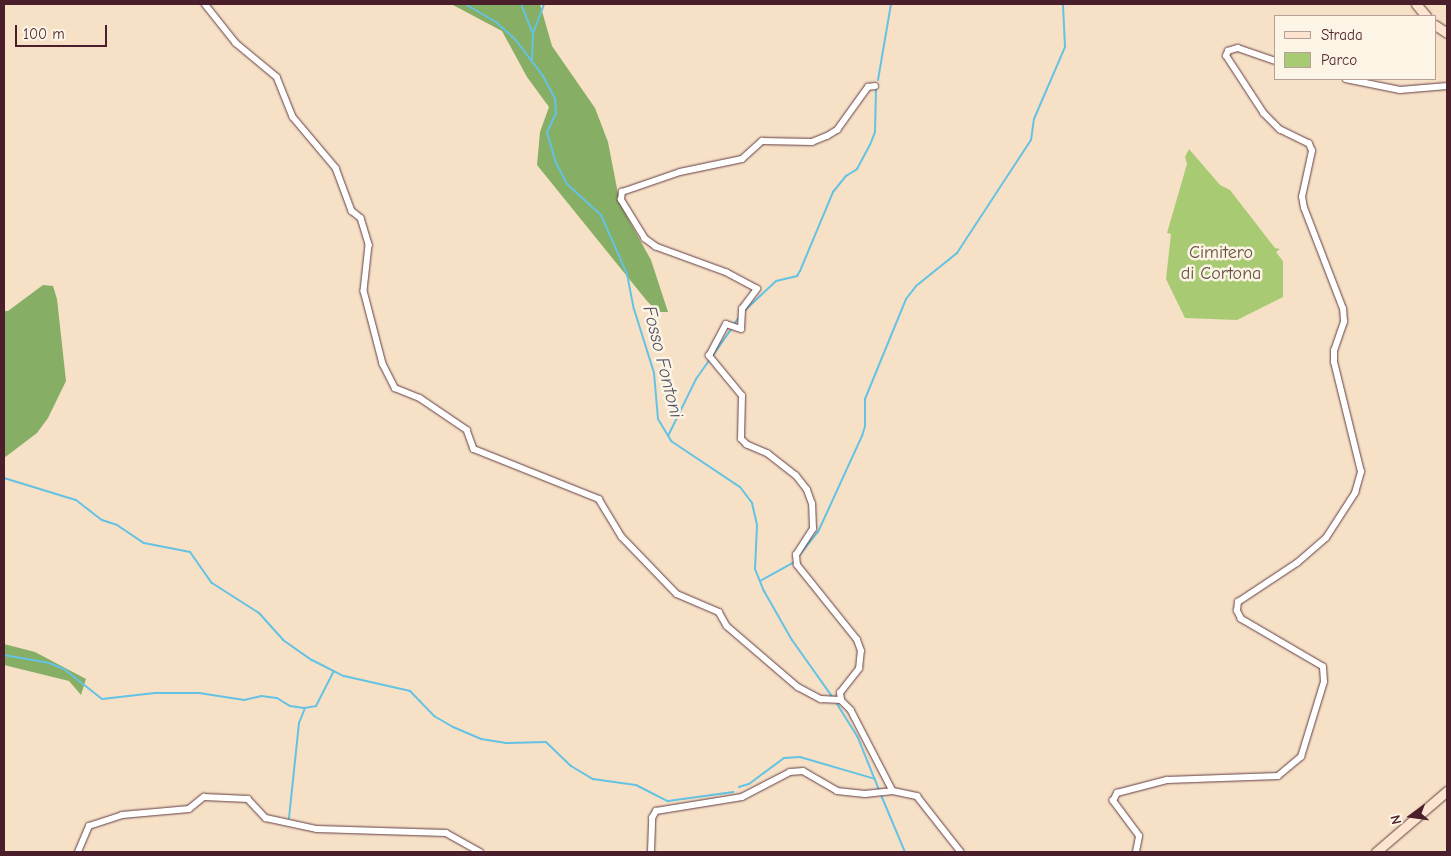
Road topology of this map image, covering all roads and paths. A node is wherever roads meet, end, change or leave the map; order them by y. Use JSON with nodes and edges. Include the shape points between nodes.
{"nodes":[{"id":1,"x":205,"y":4,"type":"edge"},
{"id":2,"x":1416,"y":4,"type":"edge"},
{"id":3,"x":1425,"y":15,"type":"edge"},
{"id":4,"x":1436,"y":26,"type":"edge"},
{"id":5,"x":1447,"y":33,"type":"edge"},
{"id":6,"x":1274,"y":61,"type":"edge"},
{"id":7,"x":1351,"y":80,"type":"edge"},
{"id":8,"x":875,"y":86,"type":"dead end"},
{"id":9,"x":1447,"y":86,"type":"edge"},
{"id":10,"x":840,"y":700,"type":"junction"},
{"id":11,"x":893,"y":791,"type":"junction"},
{"id":12,"x":1447,"y":791,"type":"edge"},
{"id":13,"x":78,"y":852,"type":"edge"},
{"id":14,"x":480,"y":852,"type":"edge"},
{"id":15,"x":650,"y":852,"type":"edge"},
{"id":16,"x":961,"y":852,"type":"edge"},
{"id":17,"x":1136,"y":852,"type":"edge"},
{"id":18,"x":1376,"y":852,"type":"edge"}],
"edges":[{"from":1,"to":10,"type":"street","via":[[236,43],[277,77],[293,117],[336,168],[352,211],[364,224],[369,244],[364,291],[383,364],[396,388],[420,398],[467,430],[471,446],[480,453],[495,456],[599,499],[622,537],[677,594],[719,612],[727,626],[798,688],[821,699]]},
{"from":2,"to":3,"type":"street"},
{"from":4,"to":5,"type":"street"},
{"from":6,"to":17,"type":"street","via":[[1238,48],[1228,51],[1226,56],[1264,114],[1280,130],[1309,144],[1312,151],[1302,197],[1344,309],[1334,362],[1361,472],[1355,493],[1326,538],[1297,564],[1238,602],[1237,611],[1241,619],[1323,667],[1324,682],[1302,757],[1278,776],[1167,780],[1117,793],[1113,802],[1139,836]]},
{"from":7,"to":9,"type":"street","via":[[1400,90]]},
{"from":8,"to":10,"type":"street","via":[[868,87],[838,130],[826,136],[812,142],[762,141],[742,159],[680,172],[622,192],[620,200],[645,240],[726,273],[757,290],[742,309],[741,329],[726,324],[709,356],[742,396],[742,439],[796,476],[807,490],[812,504],[813,529],[796,555],[798,565],[857,640],[861,651],[859,669],[840,693]]},
{"from":10,"to":11,"type":"street","via":[[851,710]]},
{"from":11,"to":15,"type":"street","via":[[874,794],[837,791],[802,771],[790,772],[742,798],[663,808],[652,818]]},
{"from":11,"to":16,"type":"street","via":[[917,796]]},
{"from":12,"to":18,"type":"street"},
{"from":13,"to":14,"type":"street","via":[[89,826],[122,815],[189,809],[204,798],[248,799],[266,818],[317,830],[446,833]]}]}
